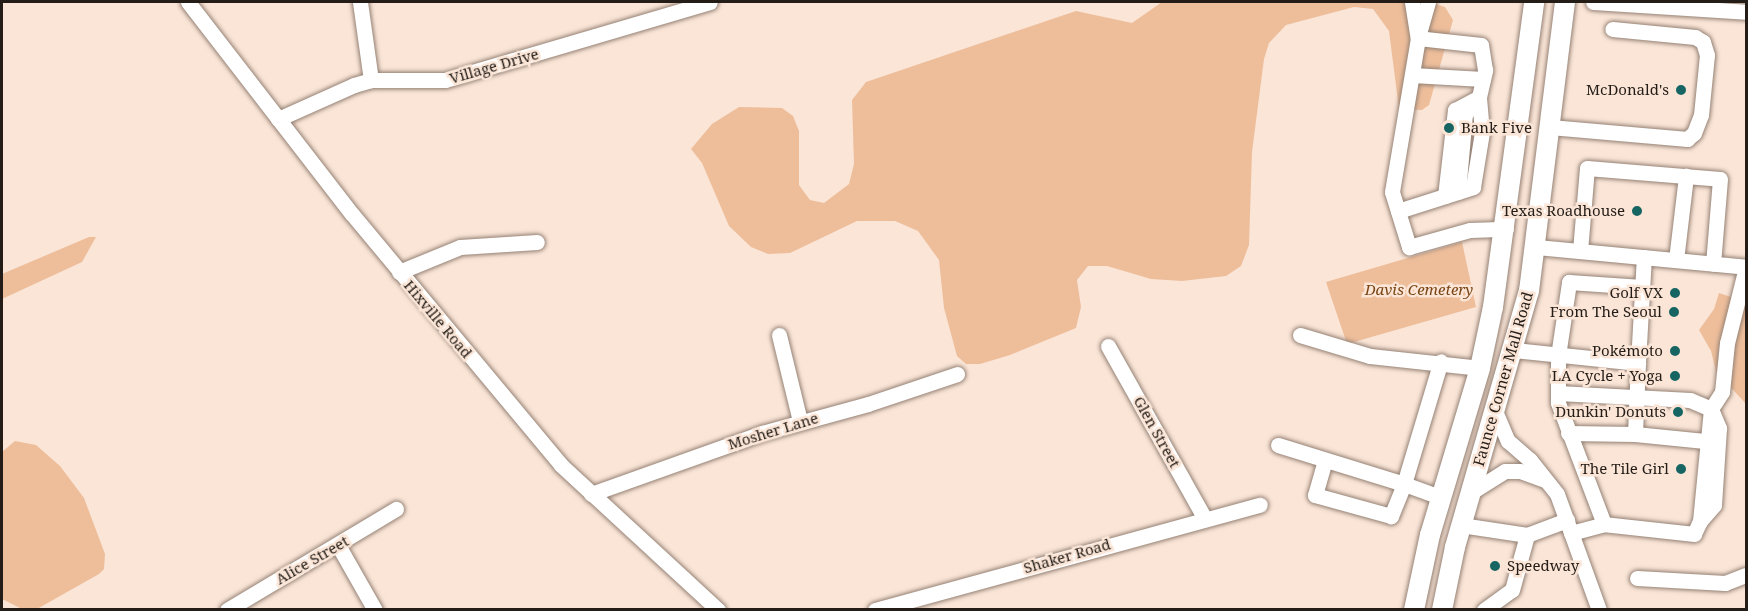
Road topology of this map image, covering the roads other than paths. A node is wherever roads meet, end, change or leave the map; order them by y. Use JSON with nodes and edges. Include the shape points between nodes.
{"nodes":[{"id":1,"x":188,"y":2,"type":"edge"},
{"id":2,"x":360,"y":2,"type":"edge"},
{"id":3,"x":710,"y":2,"type":"edge"},
{"id":4,"x":1412,"y":2,"type":"edge"},
{"id":5,"x":1428,"y":2,"type":"edge"},
{"id":6,"x":1534,"y":2,"type":"edge"},
{"id":7,"x":1565,"y":2,"type":"edge"},
{"id":8,"x":1593,"y":2,"type":"edge"},
{"id":9,"x":1665,"y":5,"type":"edge"},
{"id":10,"x":1746,"y":12,"type":"edge"},
{"id":11,"x":1612,"y":29,"type":"dead end"},
{"id":12,"x":1662,"y":34,"type":"junction"},
{"id":13,"x":1418,"y":38,"type":"junction"},
{"id":14,"x":1412,"y":75,"type":"junction"},
{"id":15,"x":1483,"y":79,"type":"junction"},
{"id":16,"x":371,"y":80,"type":"junction"},
{"id":17,"x":1479,"y":97,"type":"junction"},
{"id":18,"x":278,"y":119,"type":"junction"},
{"id":19,"x":1550,"y":126,"type":"junction"},
{"id":20,"x":1686,"y":176,"type":"junction"},
{"id":21,"x":1454,"y":193,"type":"junction"},
{"id":22,"x":1398,"y":211,"type":"junction"},
{"id":23,"x":1506,"y":229,"type":"junction"},
{"id":24,"x":537,"y":243,"type":"dead end"},
{"id":25,"x":1536,"y":247,"type":"junction"},
{"id":26,"x":1580,"y":252,"type":"junction"},
{"id":27,"x":1644,"y":257,"type":"junction"},
{"id":28,"x":1746,"y":258,"type":"edge"},
{"id":29,"x":1676,"y":260,"type":"junction"},
{"id":30,"x":1713,"y":264,"type":"junction"},
{"id":31,"x":1746,"y":267,"type":"edge"},
{"id":32,"x":399,"y":272,"type":"junction"},
{"id":33,"x":1642,"y":287,"type":"junction"},
{"id":34,"x":779,"y":335,"type":"dead end"},
{"id":35,"x":1300,"y":335,"type":"dead end"},
{"id":36,"x":1108,"y":346,"type":"dead end"},
{"id":37,"x":1514,"y":350,"type":"junction"},
{"id":38,"x":1558,"y":356,"type":"junction"},
{"id":39,"x":1441,"y":361,"type":"junction"},
{"id":40,"x":1638,"y":363,"type":"junction"},
{"id":41,"x":1480,"y":368,"type":"junction"},
{"id":42,"x":957,"y":374,"type":"dead end"},
{"id":43,"x":1558,"y":393,"type":"junction"},
{"id":44,"x":1637,"y":399,"type":"junction"},
{"id":45,"x":1711,"y":409,"type":"junction"},
{"id":46,"x":1495,"y":411,"type":"junction"},
{"id":47,"x":800,"y":421,"type":"junction"},
{"id":48,"x":1568,"y":434,"type":"junction"},
{"id":49,"x":1635,"y":434,"type":"junction"},
{"id":50,"x":1705,"y":441,"type":"junction"},
{"id":51,"x":1278,"y":445,"type":"dead end"},
{"id":52,"x":1325,"y":460,"type":"junction"},
{"id":53,"x":1548,"y":481,"type":"junction"},
{"id":54,"x":1404,"y":484,"type":"junction"},
{"id":55,"x":1470,"y":493,"type":"junction"},
{"id":56,"x":591,"y":494,"type":"junction"},
{"id":57,"x":1440,"y":497,"type":"junction"},
{"id":58,"x":1260,"y":505,"type":"dead end"},
{"id":59,"x":396,"y":509,"type":"dead end"},
{"id":60,"x":1204,"y":517,"type":"junction"},
{"id":61,"x":1700,"y":521,"type":"junction"},
{"id":62,"x":1604,"y":524,"type":"junction"},
{"id":63,"x":1461,"y":525,"type":"junction"},
{"id":64,"x":1569,"y":526,"type":"junction"},
{"id":65,"x":1527,"y":535,"type":"junction"},
{"id":66,"x":338,"y":545,"type":"junction"},
{"id":67,"x":1746,"y":575,"type":"edge"},
{"id":68,"x":1637,"y":578,"type":"dead end"},
{"id":69,"x":227,"y":609,"type":"edge"},
{"id":70,"x":375,"y":609,"type":"edge"},
{"id":71,"x":718,"y":609,"type":"edge"},
{"id":72,"x":876,"y":609,"type":"edge"},
{"id":73,"x":1414,"y":609,"type":"edge"},
{"id":74,"x":1442,"y":609,"type":"edge"},
{"id":75,"x":1484,"y":609,"type":"edge"},
{"id":76,"x":1599,"y":609,"type":"edge"}],
"edges":[{"from":1,"to":18,"type":"street","name":"Hixville Road"},
{"from":2,"to":16,"type":"street"},
{"from":3,"to":16,"type":"street","name":"Village Drive","via":[[446,80]]},
{"from":4,"to":13,"type":"street"},
{"from":5,"to":13,"type":"street"},
{"from":6,"to":23,"type":"main road","name":"Faunce Corner Mall Road"},
{"from":7,"to":19,"type":"main road","name":"Faunce Corner Mall Road"},
{"from":8,"to":9,"type":"street"},
{"from":9,"to":10,"type":"street"},
{"from":9,"to":12,"type":"street"},
{"from":11,"to":12,"type":"street"},
{"from":12,"to":19,"type":"street","via":[[1695,37],[1707,50],[1700,122],[1687,139]]},
{"from":13,"to":14,"type":"street"},
{"from":13,"to":15,"type":"street","via":[[1481,45]]},
{"from":14,"to":15,"type":"street"},
{"from":14,"to":22,"type":"street","via":[[1392,192]]},
{"from":15,"to":17,"type":"street"},
{"from":16,"to":18,"type":"street","name":"Village Drive"},
{"from":17,"to":21,"type":"street"},
{"from":17,"to":21,"type":"street","via":[[1455,110]]},
{"from":18,"to":32,"type":"street","name":"Hixville Road"},
{"from":19,"to":25,"type":"main road","name":"Faunce Corner Mall Road"},
{"from":20,"to":26,"type":"street","via":[[1587,168]]},
{"from":20,"to":29,"type":"street"},
{"from":20,"to":30,"type":"street","via":[[1720,179]]},
{"from":21,"to":22,"type":"street"},
{"from":22,"to":23,"type":"street","via":[[1409,247],[1480,228]]},
{"from":23,"to":41,"type":"main road","name":"Faunce Corner Mall Road"},
{"from":24,"to":32,"type":"street","via":[[460,247]]},
{"from":25,"to":26,"type":"street"},
{"from":25,"to":37,"type":"main road","name":"Faunce Corner Mall Road"},
{"from":26,"to":27,"type":"street"},
{"from":27,"to":29,"type":"street"},
{"from":27,"to":33,"type":"street"},
{"from":28,"to":31,"type":"street"},
{"from":29,"to":30,"type":"street"},
{"from":30,"to":31,"type":"street"},
{"from":31,"to":45,"type":"street","via":[[1727,343],[1722,392]]},
{"from":32,"to":56,"type":"street","name":"Hixville Road","via":[[542,443]]},
{"from":33,"to":38,"type":"street","via":[[1569,282]]},
{"from":33,"to":40,"type":"street"},
{"from":34,"to":47,"type":"street"},
{"from":35,"to":39,"type":"street","via":[[1370,356]]},
{"from":36,"to":60,"type":"street","name":"Glen Street"},
{"from":37,"to":38,"type":"street"},
{"from":37,"to":46,"type":"main road","name":"Faunce Corner Mall Road"},
{"from":38,"to":40,"type":"street"},
{"from":38,"to":43,"type":"street"},
{"from":39,"to":41,"type":"street"},
{"from":39,"to":54,"type":"street"},
{"from":40,"to":44,"type":"street"},
{"from":41,"to":57,"type":"main road","name":"Faunce Corner Mall Road"},
{"from":42,"to":47,"type":"street","name":"Mosher Lane","via":[[868,404]]},
{"from":43,"to":44,"type":"street"},
{"from":43,"to":48,"type":"street"},
{"from":44,"to":45,"type":"street","via":[[1690,400]]},
{"from":44,"to":49,"type":"street"},
{"from":45,"to":50,"type":"street"},
{"from":45,"to":61,"type":"street","via":[[1719,428],[1714,505]]},
{"from":46,"to":53,"type":"street","via":[[1508,441]]},
{"from":46,"to":55,"type":"main road","name":"Faunce Corner Mall Road"},
{"from":47,"to":56,"type":"street","name":"Mosher Lane"},
{"from":48,"to":49,"type":"street"},
{"from":48,"to":62,"type":"street"},
{"from":49,"to":50,"type":"street"},
{"from":50,"to":61,"type":"street"},
{"from":51,"to":52,"type":"street"},
{"from":52,"to":54,"type":"street"},
{"from":52,"to":54,"type":"street","via":[[1315,495],[1391,516]]},
{"from":53,"to":55,"type":"street","via":[[1520,471],[1505,471]]},
{"from":53,"to":64,"type":"street"},
{"from":54,"to":57,"type":"street"},
{"from":55,"to":63,"type":"main road","name":"Faunce Corner Mall Road"},
{"from":56,"to":71,"type":"street","name":"Hixville Road"},
{"from":57,"to":73,"type":"main road","name":"Faunce Corner Mall Road"},
{"from":58,"to":60,"type":"street","name":"Shaker Road"},
{"from":59,"to":66,"type":"street","name":"Alice Street"},
{"from":60,"to":72,"type":"street","name":"Shaker Road"},
{"from":61,"to":62,"type":"street","via":[[1694,534]]},
{"from":62,"to":64,"type":"street"},
{"from":63,"to":65,"type":"street"},
{"from":63,"to":74,"type":"main road","name":"Faunce Corner Mall Road"},
{"from":64,"to":65,"type":"street"},
{"from":64,"to":76,"type":"street"},
{"from":65,"to":75,"type":"street","via":[[1512,590]]},
{"from":66,"to":69,"type":"street","name":"Alice Street"},
{"from":66,"to":70,"type":"street"},
{"from":67,"to":68,"type":"street","via":[[1725,583]]}]}
